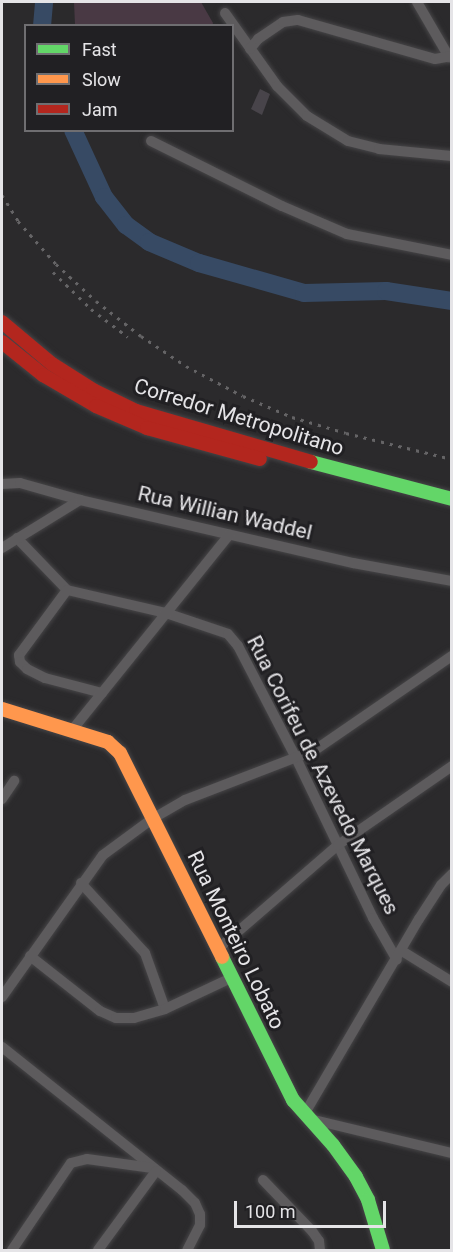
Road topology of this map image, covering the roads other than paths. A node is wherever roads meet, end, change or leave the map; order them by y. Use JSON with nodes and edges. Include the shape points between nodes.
{"nodes":[{"id":1,"x":417,"y":2,"type":"edge"},
{"id":2,"x":225,"y":13,"type":"dead end"},
{"id":3,"x":233,"y":24,"type":"edge"},
{"id":4,"x":234,"y":26,"type":"edge"},
{"id":5,"x":250,"y":49,"type":"junction"},
{"id":6,"x":450,"y":57,"type":"edge"},
{"id":7,"x":151,"y":141,"type":"dead end"},
{"id":8,"x":452,"y":156,"type":"edge"},
{"id":9,"x":452,"y":255,"type":"edge"},
{"id":10,"x":2,"y":322,"type":"edge"},
{"id":11,"x":2,"y":342,"type":"edge"},
{"id":12,"x":2,"y":484,"type":"edge"},
{"id":13,"x":452,"y":499,"type":"edge"},
{"id":14,"x":80,"y":500,"type":"junction"},
{"id":15,"x":452,"y":509,"type":"edge"},
{"id":16,"x":229,"y":535,"type":"junction"},
{"id":17,"x":17,"y":538,"type":"junction"},
{"id":18,"x":2,"y":548,"type":"edge"},
{"id":19,"x":452,"y":581,"type":"edge"},
{"id":20,"x":67,"y":590,"type":"junction"},
{"id":21,"x":166,"y":613,"type":"junction"},
{"id":22,"x":452,"y":656,"type":"edge"},
{"id":23,"x":102,"y":693,"type":"junction"},
{"id":24,"x":2,"y":709,"type":"edge"},
{"id":25,"x":73,"y":729,"type":"junction"},
{"id":26,"x":296,"y":758,"type":"junction"},
{"id":27,"x":452,"y":766,"type":"edge"},
{"id":28,"x":14,"y":781,"type":"dead end"},
{"id":29,"x":2,"y":799,"type":"edge"},
{"id":30,"x":152,"y":819,"type":"junction"},
{"id":31,"x":338,"y":845,"type":"junction"},
{"id":32,"x":451,"y":874,"type":"edge"},
{"id":33,"x":81,"y":883,"type":"junction"},
{"id":34,"x":219,"y":948,"type":"junction"},
{"id":35,"x":30,"y":956,"type":"junction"},
{"id":36,"x":400,"y":956,"type":"junction"},
{"id":37,"x":231,"y":978,"type":"junction"},
{"id":38,"x":452,"y":982,"type":"edge"},
{"id":39,"x":2,"y":997,"type":"edge"},
{"id":40,"x":165,"y":1009,"type":"junction"},
{"id":41,"x":2,"y":1047,"type":"edge"},
{"id":42,"x":307,"y":1116,"type":"junction"},
{"id":43,"x":452,"y":1153,"type":"edge"},
{"id":44,"x":154,"y":1170,"type":"junction"},
{"id":45,"x":263,"y":1179,"type":"dead end"},
{"id":46,"x":12,"y":1251,"type":"edge"},
{"id":47,"x":98,"y":1251,"type":"edge"},
{"id":48,"x":187,"y":1251,"type":"edge"},
{"id":49,"x":320,"y":1251,"type":"edge"},
{"id":50,"x":383,"y":1251,"type":"edge"}],
"edges":[{"from":1,"to":6,"type":"street"},
{"from":2,"to":3,"type":"street"},
{"from":4,"to":5,"type":"street"},
{"from":5,"to":6,"type":"street","via":[[283,22],[298,20],[435,58]]},
{"from":5,"to":8,"type":"street","via":[[291,102],[348,141],[379,149]]},
{"from":7,"to":9,"type":"street","via":[[347,234]]},
{"from":10,"to":13,"type":"main road","name":"Corredor Metropolitano","via":[[52,364],[136,411]]},
{"from":11,"to":15,"type":"main road","via":[[43,375],[96,406],[147,428]]},
{"from":12,"to":14,"type":"street","name":"Rua Willian Waddel","via":[[20,483]]},
{"from":14,"to":16,"type":"street","name":"Rua Willian Waddel"},
{"from":14,"to":17,"type":"street"},
{"from":16,"to":19,"type":"street","name":"Rua Willian Waddel"},
{"from":16,"to":21,"type":"street"},
{"from":17,"to":18,"type":"street"},
{"from":17,"to":20,"type":"street"},
{"from":20,"to":21,"type":"street","name":"Rua Corifeu de Azevedo Marques"},
{"from":20,"to":23,"type":"street","via":[[19,655],[20,662],[45,678]]},
{"from":21,"to":23,"type":"street"},
{"from":21,"to":26,"type":"street","name":"Rua Corifeu de Azevedo Marques","via":[[213,627],[228,634],[238,645]]},
{"from":22,"to":26,"type":"street","via":[[336,737]]},
{"from":23,"to":25,"type":"street"},
{"from":24,"to":25,"type":"main road","name":"Rua Monteiro Lobato"},
{"from":25,"to":30,"type":"main road","name":"Rua Monteiro Lobato","via":[[115,747]]},
{"from":26,"to":30,"type":"street","via":[[194,796]]},
{"from":26,"to":31,"type":"street","name":"Rua Corifeu de Azevedo Marques"},
{"from":27,"to":31,"type":"street"},
{"from":28,"to":29,"type":"street"},
{"from":30,"to":33,"type":"street","via":[[103,855]]},
{"from":30,"to":34,"type":"main road","name":"Rua Monteiro Lobato"},
{"from":31,"to":34,"type":"street"},
{"from":31,"to":36,"type":"street","name":"Rua Corifeu de Azevedo Marques","via":[[373,918]]},
{"from":32,"to":36,"type":"street"},
{"from":33,"to":35,"type":"street"},
{"from":33,"to":40,"type":"street","via":[[145,953]]},
{"from":34,"to":37,"type":"main road","name":"Rua Monteiro Lobato"},
{"from":35,"to":39,"type":"street"},
{"from":35,"to":40,"type":"street","via":[[108,1016],[134,1018]]},
{"from":36,"to":38,"type":"street","name":"Rua Corifeu de Azevedo Marques"},
{"from":36,"to":42,"type":"street"},
{"from":37,"to":40,"type":"street"},
{"from":37,"to":42,"type":"main road","name":"Rua Monteiro Lobato","via":[[293,1100]]},
{"from":41,"to":44,"type":"street"},
{"from":42,"to":43,"type":"street"},
{"from":42,"to":50,"type":"main road","name":"Rua Monteiro Lobato","via":[[356,1177],[368,1200]]},
{"from":44,"to":46,"type":"street","via":[[87,1158],[71,1163]]},
{"from":44,"to":47,"type":"street"},
{"from":44,"to":48,"type":"street","via":[[182,1190],[200,1214],[200,1225]]},
{"from":45,"to":49,"type":"street","via":[[312,1231]]}]}
